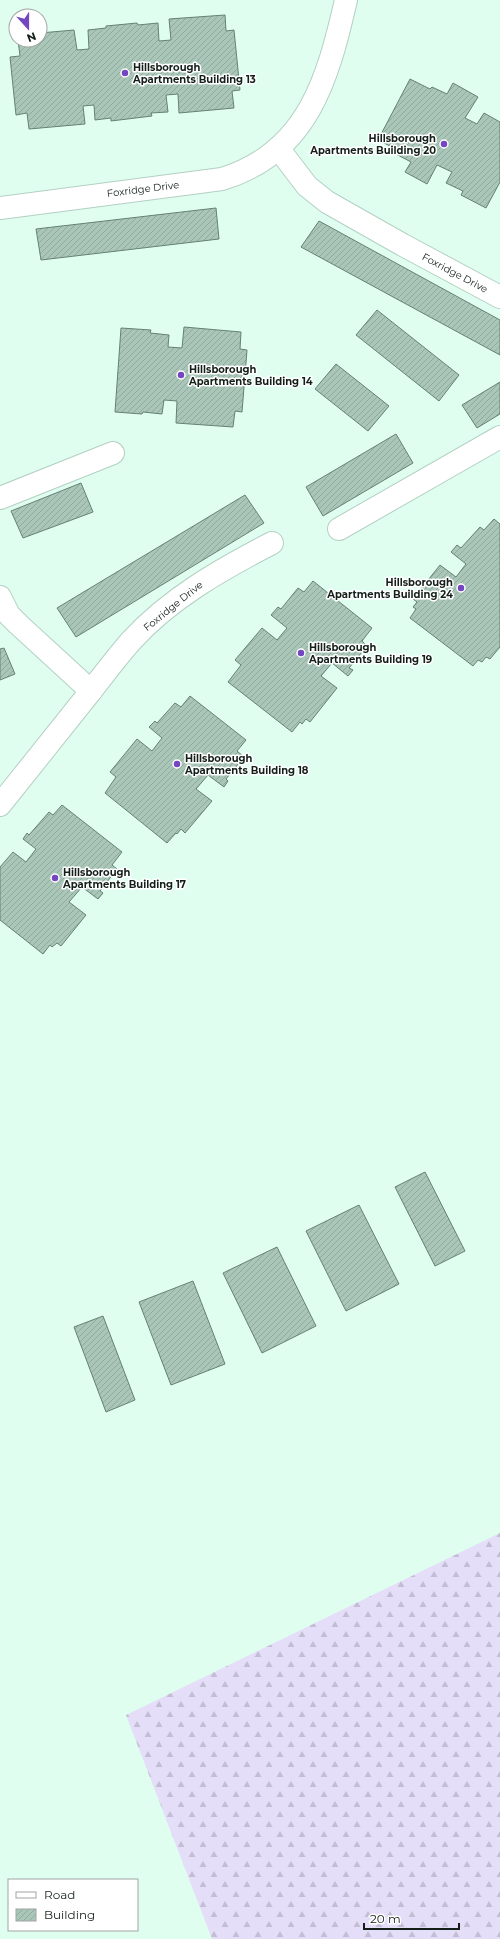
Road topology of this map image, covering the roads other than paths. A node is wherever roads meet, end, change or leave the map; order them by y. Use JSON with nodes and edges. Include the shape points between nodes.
{"nodes":[{"id":1,"x":346,"y":0,"type":"edge"},
{"id":2,"x":278,"y":148,"type":"junction"},
{"id":3,"x":0,"y":208,"type":"edge"},
{"id":4,"x":500,"y":297,"type":"edge"},
{"id":5,"x":500,"y":437,"type":"edge"},
{"id":6,"x":114,"y":453,"type":"dead end"},
{"id":7,"x":0,"y":498,"type":"edge"},
{"id":8,"x":339,"y":529,"type":"dead end"},
{"id":9,"x":272,"y":543,"type":"dead end"},
{"id":10,"x":0,"y":597,"type":"edge"},
{"id":11,"x":91,"y":691,"type":"junction"},
{"id":12,"x":0,"y":805,"type":"edge"}],
"edges":[{"from":1,"to":2,"type":"street","name":"Foxridge Drive","via":[[334,53],[322,85],[300,122]]},
{"from":2,"to":3,"type":"street","name":"Foxridge Drive","via":[[246,171],[222,179]]},
{"from":2,"to":4,"type":"street","name":"Foxridge Drive","via":[[308,186],[327,202]]},
{"from":5,"to":8,"type":"street"},
{"from":6,"to":7,"type":"street"},
{"from":9,"to":11,"type":"street","name":"Foxridge Drive","via":[[202,582],[154,619],[131,641]]},
{"from":10,"to":11,"type":"street","via":[[13,619]]},
{"from":11,"to":12,"type":"street","name":"Foxridge Drive"}]}
